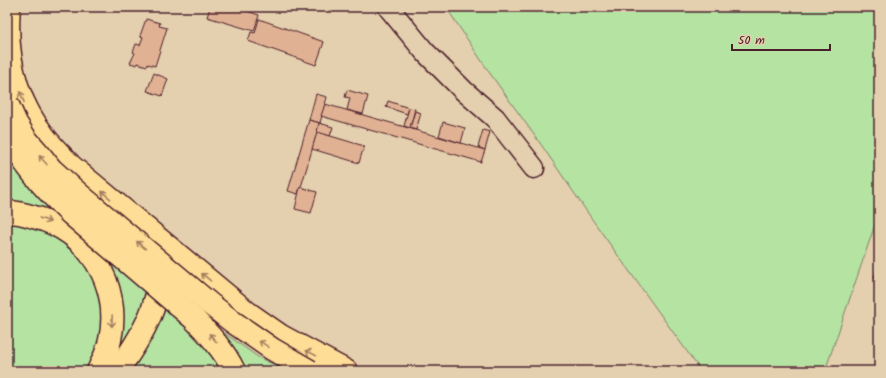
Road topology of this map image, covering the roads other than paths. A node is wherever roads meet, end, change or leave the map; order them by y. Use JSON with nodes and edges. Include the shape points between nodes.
{"nodes":[{"id":1,"x":9,"y":7,"type":"edge"},
{"id":2,"x":388,"y":7,"type":"edge"},
{"id":3,"x":7,"y":103,"type":"edge"},
{"id":4,"x":7,"y":130,"type":"edge"},
{"id":5,"x":534,"y":168,"type":"dead end"},
{"id":6,"x":7,"y":212,"type":"edge"},
{"id":7,"x":167,"y":246,"type":"junction"},
{"id":8,"x":98,"y":371,"type":"edge"},
{"id":9,"x":117,"y":371,"type":"edge"},
{"id":10,"x":234,"y":371,"type":"edge"},
{"id":11,"x":310,"y":371,"type":"edge"},
{"id":12,"x":346,"y":371,"type":"edge"}],
"edges":[{"from":7,"to":1,"type":"main road","one_way":true,"via":[[71,166],[38,127],[25,106],[13,71],[8,38]]},
{"from":2,"to":5,"type":"lane","via":[[425,52],[495,118]]},
{"from":11,"to":3,"type":"main road","one_way":true,"bridge":true,"via":[[233,322],[80,195],[51,169],[26,139]]},
{"from":10,"to":4,"type":"main road","one_way":true,"bridge":true,"via":[[218,344],[193,318],[48,192],[26,164]]},
{"from":6,"to":8,"type":"main road","one_way":true,"via":[[21,213],[62,228],[81,242],[98,264],[104,276],[112,310],[109,345]]},
{"from":7,"to":9,"type":"main road","via":[[153,310]]},
{"from":12,"to":7,"type":"main road","one_way":true,"via":[[266,326]]}]}
